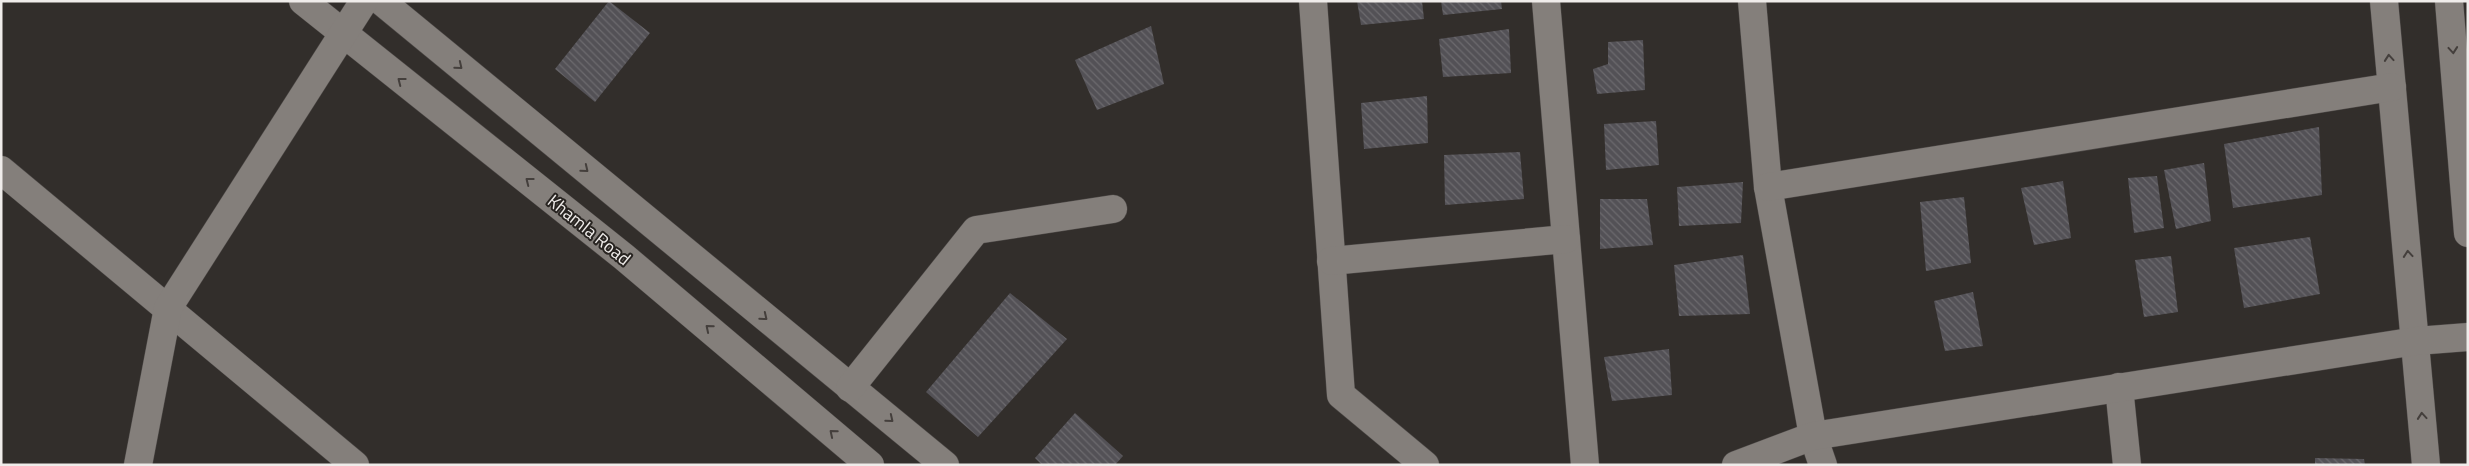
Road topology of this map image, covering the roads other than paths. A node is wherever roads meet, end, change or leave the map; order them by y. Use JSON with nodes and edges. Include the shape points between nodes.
{"nodes":[{"id":1,"x":303,"y":1,"type":"edge"},
{"id":2,"x":364,"y":1,"type":"edge"},
{"id":3,"x":381,"y":1,"type":"edge"},
{"id":4,"x":1313,"y":1,"type":"edge"},
{"id":5,"x":1546,"y":1,"type":"edge"},
{"id":6,"x":1752,"y":1,"type":"edge"},
{"id":7,"x":2384,"y":1,"type":"edge"},
{"id":8,"x":2449,"y":1,"type":"edge"},
{"id":9,"x":344,"y":35,"type":"junction"},
{"id":10,"x":2392,"y":87,"type":"junction"},
{"id":11,"x":1,"y":170,"type":"edge"},
{"id":12,"x":1768,"y":187,"type":"junction"},
{"id":13,"x":1113,"y":209,"type":"dead end"},
{"id":14,"x":2468,"y":232,"type":"edge"},
{"id":15,"x":1566,"y":239,"type":"junction"},
{"id":16,"x":1331,"y":261,"type":"junction"},
{"id":17,"x":168,"y":308,"type":"junction"},
{"id":18,"x":2468,"y":337,"type":"edge"},
{"id":19,"x":2416,"y":341,"type":"junction"},
{"id":20,"x":2120,"y":387,"type":"junction"},
{"id":21,"x":850,"y":388,"type":"junction"},
{"id":22,"x":1813,"y":436,"type":"junction"},
{"id":23,"x":138,"y":465,"type":"edge"},
{"id":24,"x":355,"y":465,"type":"edge"},
{"id":25,"x":870,"y":465,"type":"edge"},
{"id":26,"x":945,"y":465,"type":"edge"},
{"id":27,"x":1425,"y":465,"type":"edge"},
{"id":28,"x":1585,"y":465,"type":"edge"},
{"id":29,"x":1736,"y":465,"type":"edge"},
{"id":30,"x":1823,"y":465,"type":"edge"},
{"id":31,"x":2127,"y":465,"type":"edge"},
{"id":32,"x":2426,"y":465,"type":"edge"}],
"edges":[{"from":1,"to":9,"type":"street","name":"Khamla Road"},
{"from":2,"to":9,"type":"street"},
{"from":3,"to":21,"type":"street","one_way":true},
{"from":4,"to":16,"type":"street"},
{"from":5,"to":15,"type":"street"},
{"from":6,"to":12,"type":"street"},
{"from":10,"to":7,"type":"street","one_way":true},
{"from":8,"to":14,"type":"street","one_way":true},
{"from":9,"to":17,"type":"street"},
{"from":25,"to":9,"type":"street","name":"Khamla Road","one_way":true,"via":[[624,257]]},
{"from":10,"to":12,"type":"street"},
{"from":19,"to":10,"type":"street","one_way":true},
{"from":11,"to":17,"type":"street"},
{"from":12,"to":22,"type":"street"},
{"from":13,"to":21,"type":"street","via":[[976,230]]},
{"from":15,"to":16,"type":"street"},
{"from":15,"to":28,"type":"street"},
{"from":16,"to":27,"type":"street","via":[[1341,395]]},
{"from":17,"to":23,"type":"street"},
{"from":17,"to":24,"type":"street"},
{"from":18,"to":19,"type":"street"},
{"from":19,"to":20,"type":"street"},
{"from":32,"to":19,"type":"street","one_way":true},
{"from":20,"to":22,"type":"street"},
{"from":20,"to":31,"type":"street"},
{"from":21,"to":26,"type":"street","one_way":true},
{"from":22,"to":29,"type":"street"},
{"from":22,"to":30,"type":"street"}]}
